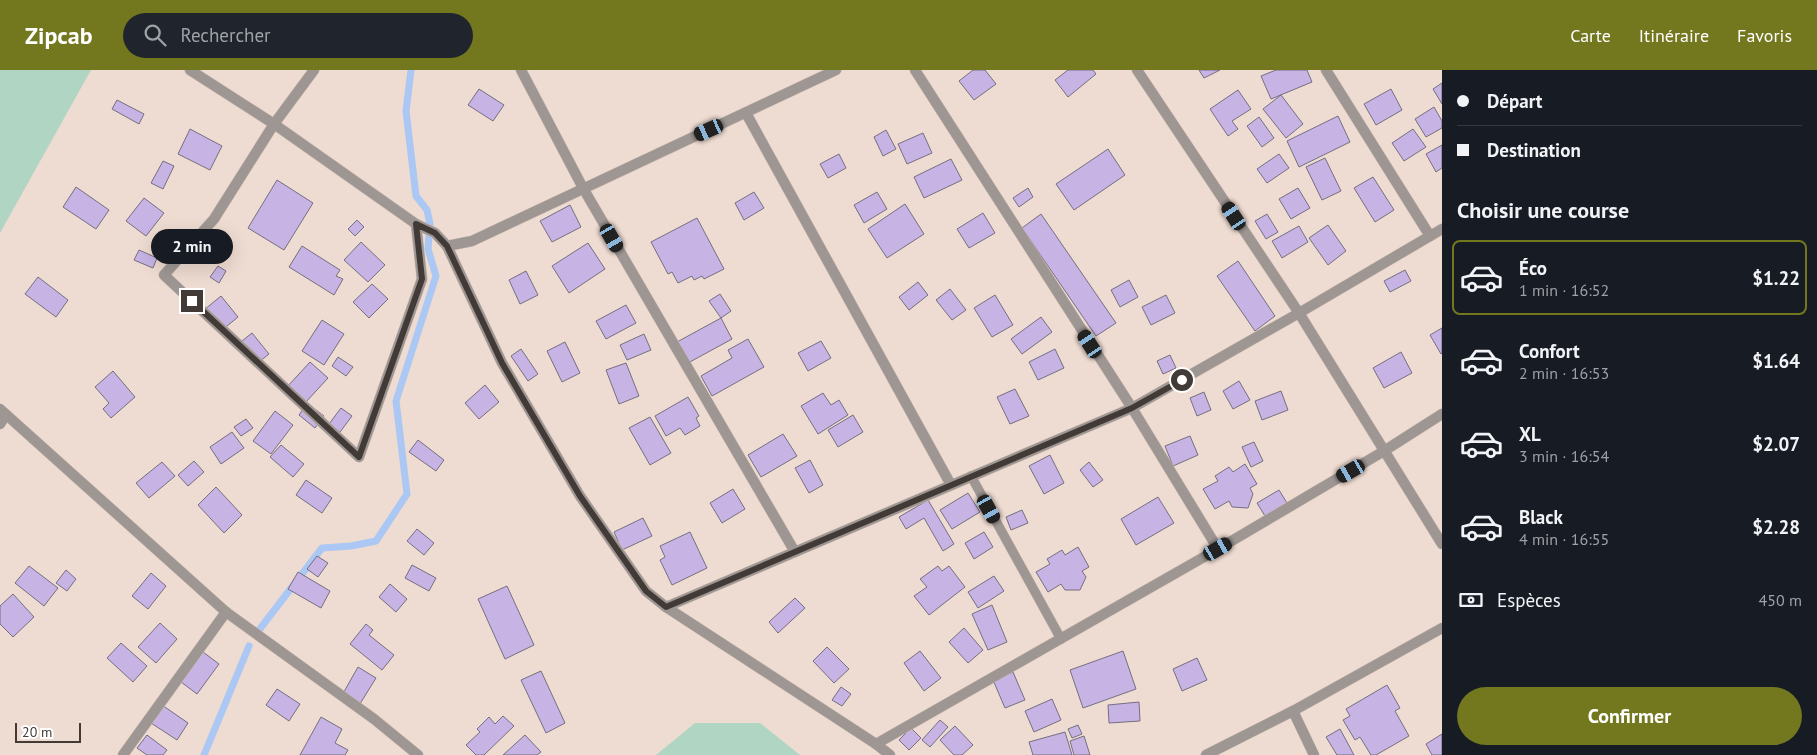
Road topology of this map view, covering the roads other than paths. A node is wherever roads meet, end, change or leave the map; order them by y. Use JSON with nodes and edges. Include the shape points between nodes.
{"nodes":[{"id":1,"x":190,"y":70,"type":"edge"},
{"id":2,"x":314,"y":70,"type":"edge"},
{"id":3,"x":521,"y":70,"type":"edge"},
{"id":4,"x":836,"y":70,"type":"edge"},
{"id":5,"x":915,"y":70,"type":"edge"},
{"id":6,"x":1137,"y":70,"type":"edge"},
{"id":7,"x":1326,"y":70,"type":"edge"},
{"id":8,"x":746,"y":113,"type":"junction"},
{"id":9,"x":274,"y":124,"type":"junction"},
{"id":10,"x":582,"y":188,"type":"junction"},
{"id":11,"x":419,"y":226,"type":"junction"},
{"id":12,"x":1442,"y":229,"type":"edge"},
{"id":13,"x":1430,"y":236,"type":"junction"},
{"id":14,"x":447,"y":246,"type":"junction"},
{"id":15,"x":1299,"y":313,"type":"junction"},
{"id":16,"x":1132,"y":408,"type":"junction"},
{"id":17,"x":3,"y":412,"type":"edge"},
{"id":18,"x":1442,"y":414,"type":"edge"},
{"id":19,"x":0,"y":424,"type":"edge"},
{"id":20,"x":1384,"y":451,"type":"junction"},
{"id":21,"x":971,"y":476,"type":"junction"},
{"id":22,"x":951,"y":485,"type":"junction"},
{"id":23,"x":1442,"y":544,"type":"edge"},
{"id":24,"x":1218,"y":549,"type":"junction"},
{"id":25,"x":795,"y":552,"type":"junction"},
{"id":26,"x":666,"y":607,"type":"junction"},
{"id":27,"x":226,"y":612,"type":"junction"},
{"id":28,"x":1442,"y":628,"type":"edge"},
{"id":29,"x":1061,"y":638,"type":"junction"},
{"id":30,"x":1293,"y":711,"type":"junction"},
{"id":31,"x":876,"y":744,"type":"junction"},
{"id":32,"x":123,"y":755,"type":"edge"},
{"id":33,"x":418,"y":755,"type":"edge"},
{"id":34,"x":890,"y":755,"type":"edge"},
{"id":35,"x":1206,"y":755,"type":"edge"},
{"id":36,"x":1314,"y":755,"type":"edge"}],
"edges":[{"from":1,"to":9,"type":"street"},
{"from":2,"to":9,"type":"street"},
{"from":3,"to":10,"type":"street"},
{"from":4,"to":8,"type":"street"},
{"from":5,"to":16,"type":"street"},
{"from":6,"to":15,"type":"street"},
{"from":7,"to":13,"type":"street"},
{"from":8,"to":10,"type":"street"},
{"from":8,"to":22,"type":"street"},
{"from":9,"to":11,"type":"street"},
{"from":9,"to":11,"type":"street","via":[[214,219],[164,275],[359,457],[422,279]]},
{"from":10,"to":14,"type":"street","via":[[472,241]]},
{"from":10,"to":25,"type":"street"},
{"from":11,"to":14,"type":"street","via":[[435,233]]},
{"from":12,"to":13,"type":"street"},
{"from":13,"to":15,"type":"street"},
{"from":14,"to":26,"type":"street","via":[[502,363],[580,496],[646,591]]},
{"from":15,"to":16,"type":"street"},
{"from":15,"to":20,"type":"street"},
{"from":16,"to":21,"type":"street"},
{"from":16,"to":24,"type":"street"},
{"from":17,"to":19,"type":"street"},
{"from":17,"to":27,"type":"street"},
{"from":18,"to":20,"type":"street"},
{"from":20,"to":23,"type":"street"},
{"from":20,"to":24,"type":"street"},
{"from":21,"to":22,"type":"street"},
{"from":21,"to":29,"type":"lane"},
{"from":22,"to":25,"type":"street"},
{"from":24,"to":29,"type":"street"},
{"from":25,"to":26,"type":"street"},
{"from":26,"to":31,"type":"street"},
{"from":27,"to":32,"type":"street"},
{"from":27,"to":33,"type":"street","via":[[374,719]]},
{"from":28,"to":30,"type":"street"},
{"from":29,"to":31,"type":"street"},
{"from":30,"to":35,"type":"street"},
{"from":30,"to":36,"type":"street"},
{"from":31,"to":34,"type":"street"}]}
